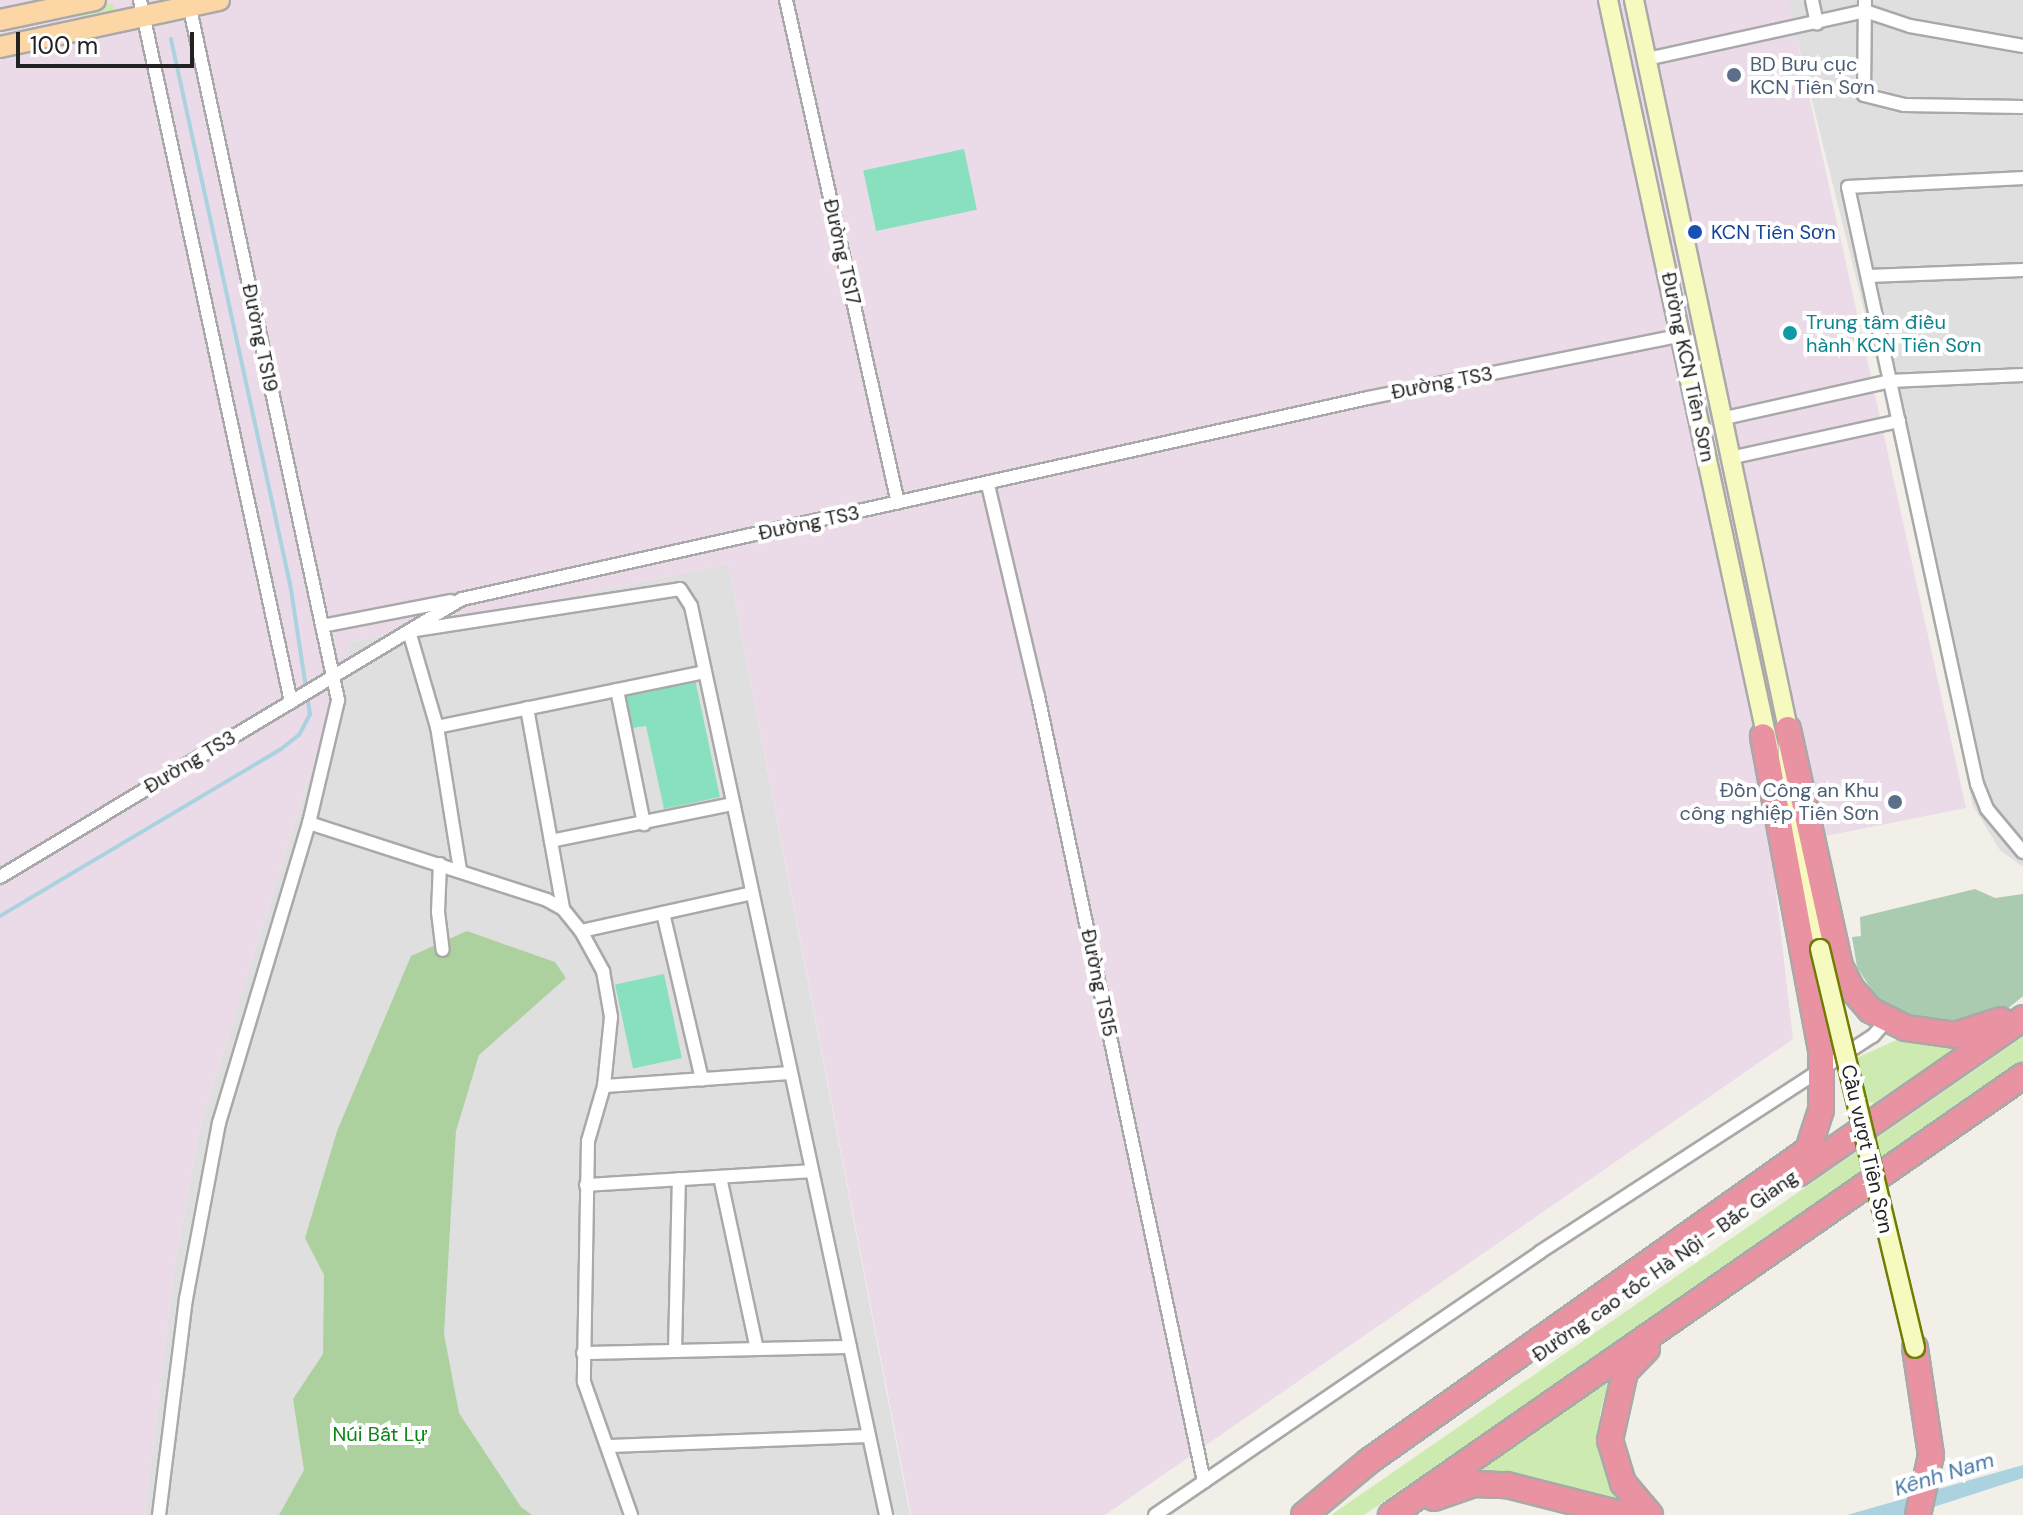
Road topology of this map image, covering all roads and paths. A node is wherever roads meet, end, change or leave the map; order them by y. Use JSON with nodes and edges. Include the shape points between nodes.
{"nodes":[{"id":1,"x":95,"y":0,"type":"edge"},
{"id":2,"x":219,"y":0,"type":"edge"},
{"id":3,"x":786,"y":0,"type":"edge"},
{"id":4,"x":1608,"y":0,"type":"edge"},
{"id":5,"x":1634,"y":0,"type":"edge"},
{"id":6,"x":1812,"y":0,"type":"edge"},
{"id":7,"x":189,"y":3,"type":"edge"},
{"id":8,"x":1865,"y":5,"type":"edge"},
{"id":9,"x":142,"y":8,"type":"edge"},
{"id":10,"x":0,"y":20,"type":"edge"},
{"id":11,"x":1817,"y":23,"type":"junction"},
{"id":12,"x":2023,"y":46,"type":"edge"},
{"id":13,"x":0,"y":47,"type":"edge"},
{"id":14,"x":1647,"y":59,"type":"junction"},
{"id":15,"x":2023,"y":107,"type":"edge"},
{"id":16,"x":2023,"y":178,"type":"edge"},
{"id":17,"x":2023,"y":270,"type":"edge"},
{"id":18,"x":1868,"y":276,"type":"junction"},
{"id":19,"x":1706,"y":330,"type":"junction"},
{"id":20,"x":1683,"y":335,"type":"junction"},
{"id":21,"x":2023,"y":375,"type":"edge"},
{"id":22,"x":1890,"y":381,"type":"junction"},
{"id":23,"x":1725,"y":418,"type":"junction"},
{"id":24,"x":1899,"y":421,"type":"junction"},
{"id":25,"x":1734,"y":457,"type":"junction"},
{"id":26,"x":988,"y":485,"type":"junction"},
{"id":27,"x":898,"y":503,"type":"junction"},
{"id":28,"x":462,"y":599,"type":"junction"},
{"id":29,"x":322,"y":626,"type":"junction"},
{"id":30,"x":409,"y":631,"type":"junction"},
{"id":31,"x":704,"y":672,"type":"junction"},
{"id":32,"x":332,"y":677,"type":"junction"},
{"id":33,"x":617,"y":690,"type":"junction"},
{"id":34,"x":291,"y":702,"type":"junction"},
{"id":35,"x":527,"y":708,"type":"junction"},
{"id":36,"x":437,"y":727,"type":"junction"},
{"id":37,"x":1788,"y":729,"type":"junction"},
{"id":38,"x":1763,"y":736,"type":"junction"},
{"id":39,"x":1787,"y":786,"type":"junction"},
{"id":40,"x":733,"y":804,"type":"junction"},
{"id":41,"x":309,"y":823,"type":"junction"},
{"id":42,"x":644,"y":824,"type":"junction"},
{"id":43,"x":551,"y":841,"type":"junction"},
{"id":44,"x":2023,"y":852,"type":"edge"},
{"id":45,"x":440,"y":864,"type":"junction"},
{"id":46,"x":460,"y":870,"type":"junction"},
{"id":47,"x":0,"y":877,"type":"edge"},
{"id":48,"x":752,"y":893,"type":"junction"},
{"id":49,"x":563,"y":909,"type":"junction"},
{"id":50,"x":663,"y":913,"type":"junction"},
{"id":51,"x":581,"y":931,"type":"junction"},
{"id":52,"x":443,"y":950,"type":"dead end"},
{"id":53,"x":2023,"y":1005,"type":"edge"},
{"id":54,"x":2023,"y":1018,"type":"edge"},
{"id":55,"x":1887,"y":1020,"type":"junction"},
{"id":56,"x":1822,"y":1065,"type":"junction"},
{"id":57,"x":791,"y":1073,"type":"junction"},
{"id":58,"x":2023,"y":1076,"type":"edge"},
{"id":59,"x":702,"y":1079,"type":"junction"},
{"id":60,"x":604,"y":1086,"type":"junction"},
{"id":61,"x":1905,"y":1157,"type":"junction"},
{"id":62,"x":812,"y":1171,"type":"junction"},
{"id":63,"x":720,"y":1177,"type":"junction"},
{"id":64,"x":679,"y":1179,"type":"junction"},
{"id":65,"x":586,"y":1185,"type":"junction"},
{"id":66,"x":850,"y":1347,"type":"junction"},
{"id":67,"x":1915,"y":1348,"type":"joint"},
{"id":68,"x":757,"y":1349,"type":"junction"},
{"id":69,"x":675,"y":1351,"type":"junction"},
{"id":70,"x":583,"y":1353,"type":"junction"},
{"id":71,"x":869,"y":1436,"type":"junction"},
{"id":72,"x":610,"y":1446,"type":"junction"},
{"id":73,"x":1204,"y":1482,"type":"junction"},
{"id":74,"x":159,"y":1515,"type":"edge"},
{"id":75,"x":631,"y":1515,"type":"edge"},
{"id":76,"x":886,"y":1515,"type":"edge"},
{"id":77,"x":1155,"y":1515,"type":"edge"},
{"id":78,"x":1306,"y":1515,"type":"edge"},
{"id":79,"x":1391,"y":1515,"type":"edge"},
{"id":80,"x":1409,"y":1515,"type":"edge"},
{"id":81,"x":1625,"y":1515,"type":"edge"},
{"id":82,"x":1650,"y":1515,"type":"edge"},
{"id":83,"x":1918,"y":1515,"type":"edge"}],
"edges":[{"from":1,"to":10,"type":"main road"},
{"from":2,"to":7,"type":"main road"},
{"from":3,"to":27,"type":"street","name":"Đường TS17"},
{"from":4,"to":20,"type":"main road","name":"Đường KCN Tiên Sơn"},
{"from":5,"to":14,"type":"main road","name":"Đường KCN Tiên Sơn"},
{"from":6,"to":11,"type":"street"},
{"from":7,"to":9,"type":"main road"},
{"from":7,"to":29,"type":"street","name":"Đường TS19"},
{"from":8,"to":11,"type":"street"},
{"from":8,"to":12,"type":"street","via":[[1910,26]]},
{"from":8,"to":15,"type":"street","via":[[1864,95],[1904,105]]},
{"from":9,"to":13,"type":"main road"},
{"from":9,"to":34,"type":"street"},
{"from":11,"to":14,"type":"street"},
{"from":14,"to":19,"type":"main road","name":"Đường KCN Tiên Sơn"},
{"from":16,"to":18,"type":"street","via":[[1848,187]]},
{"from":17,"to":18,"type":"street"},
{"from":18,"to":22,"type":"street"},
{"from":19,"to":20,"type":"main road"},
{"from":19,"to":23,"type":"main road","name":"Đường KCN Tiên Sơn"},
{"from":20,"to":26,"type":"street","name":"Đường TS3","via":[[1368,398]]},
{"from":20,"to":38,"type":"main road","name":"Đường KCN Tiên Sơn"},
{"from":21,"to":22,"type":"street"},
{"from":22,"to":23,"type":"street"},
{"from":22,"to":24,"type":"street"},
{"from":23,"to":25,"type":"main road","name":"Đường KCN Tiên Sơn"},
{"from":24,"to":25,"type":"street"},
{"from":24,"to":44,"type":"street","via":[[1977,784],[1987,809]]},
{"from":25,"to":37,"type":"main road","name":"Đường KCN Tiên Sơn"},
{"from":26,"to":27,"type":"street","name":"Đường TS3"},
{"from":26,"to":73,"type":"street","name":"Đường TS15"},
{"from":27,"to":28,"type":"street","name":"Đường TS3"},
{"from":28,"to":29,"type":"street"},
{"from":28,"to":30,"type":"street","name":"Đường TS3"},
{"from":29,"to":32,"type":"street","name":"Đường TS19"},
{"from":30,"to":31,"type":"street","via":[[671,587],[680,589],[691,606]]},
{"from":30,"to":32,"type":"street","name":"Đường TS3"},
{"from":30,"to":36,"type":"street"},
{"from":31,"to":33,"type":"street"},
{"from":31,"to":40,"type":"street"},
{"from":32,"to":34,"type":"street","name":"Đường TS3"},
{"from":32,"to":41,"type":"street","name":"Đường TS19","via":[[338,700],[333,732]]},
{"from":33,"to":35,"type":"street"},
{"from":33,"to":42,"type":"street"},
{"from":34,"to":47,"type":"street","name":"Đường TS3"},
{"from":35,"to":36,"type":"street"},
{"from":35,"to":43,"type":"street"},
{"from":36,"to":46,"type":"street"},
{"from":37,"to":39,"type":"main road","name":"Đường KCN Tiên Sơn"},
{"from":37,"to":55,"type":"highway","via":[[1840,966],[1851,988]]},
{"from":38,"to":39,"type":"main road","name":"Đường KCN Tiên Sơn"},
{"from":38,"to":56,"type":"highway"},
{"from":39,"to":67,"type":"main road","name":"Cầu vượt Tiên Sơn","bridge":true,"via":[[1820,949]]},
{"from":40,"to":42,"type":"street"},
{"from":40,"to":48,"type":"street"},
{"from":41,"to":45,"type":"street"},
{"from":41,"to":74,"type":"street","name":"Đường TS19","via":[[219,1123],[186,1299]]},
{"from":42,"to":43,"type":"street"},
{"from":43,"to":49,"type":"street"},
{"from":45,"to":46,"type":"street"},
{"from":45,"to":52,"type":"street"},
{"from":46,"to":49,"type":"street"},
{"from":48,"to":50,"type":"street"},
{"from":48,"to":57,"type":"street"},
{"from":49,"to":51,"type":"street"},
{"from":50,"to":51,"type":"street"},
{"from":50,"to":59,"type":"street"},
{"from":51,"to":60,"type":"street","via":[[603,971],[611,1001]]},
{"from":53,"to":55,"type":"highway","via":[[1974,1033],[1929,1032]]},
{"from":54,"to":78,"type":"highway","name":"Đường cao tốc Hà Nội - Bắc Giang"},
{"from":55,"to":56,"type":"street","via":[[1873,1036]]},
{"from":56,"to":73,"type":"street"},
{"from":56,"to":78,"type":"highway","via":[[1821,1110],[1808,1150],[1369,1461]]},
{"from":57,"to":59,"type":"street"},
{"from":57,"to":62,"type":"street"},
{"from":58,"to":61,"type":"highway"},
{"from":59,"to":60,"type":"street"},
{"from":60,"to":65,"type":"street","via":[[588,1141]]},
{"from":61,"to":79,"type":"highway"},
{"from":61,"to":82,"type":"highway","via":[[1816,1232],[1645,1350],[1625,1372],[1610,1440],[1623,1483]]},
{"from":62,"to":63,"type":"street"},
{"from":62,"to":66,"type":"street"},
{"from":63,"to":64,"type":"street"},
{"from":63,"to":68,"type":"street"},
{"from":64,"to":65,"type":"street"},
{"from":64,"to":69,"type":"street"},
{"from":65,"to":70,"type":"street"},
{"from":66,"to":68,"type":"street"},
{"from":66,"to":71,"type":"street"},
{"from":67,"to":83,"type":"highway","via":[[1929,1428],[1930,1477]]},
{"from":68,"to":69,"type":"street"},
{"from":69,"to":70,"type":"street"},
{"from":70,"to":72,"type":"street","via":[[584,1382]]},
{"from":71,"to":72,"type":"street"},
{"from":71,"to":76,"type":"street"},
{"from":72,"to":75,"type":"street"},
{"from":73,"to":77,"type":"street"},
{"from":80,"to":81,"type":"highway","via":[[1448,1489],[1474,1484],[1540,1490]]}]}
